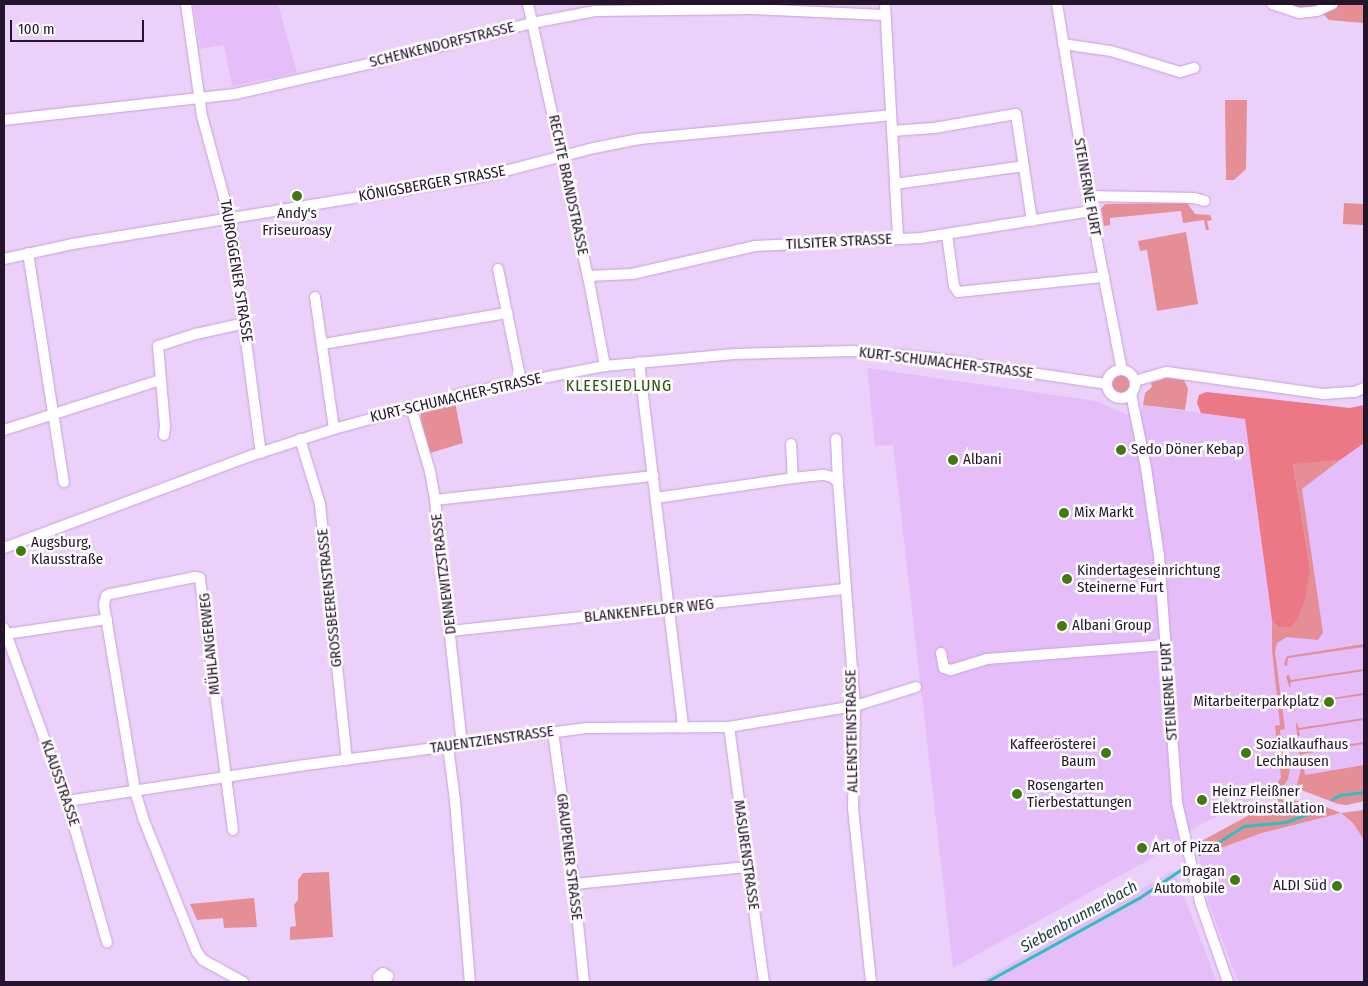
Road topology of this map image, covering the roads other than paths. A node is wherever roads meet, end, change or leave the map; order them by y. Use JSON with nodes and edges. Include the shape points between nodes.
{"nodes":[{"id":1,"x":186,"y":4,"type":"edge"},
{"id":2,"x":528,"y":4,"type":"edge"},
{"id":3,"x":885,"y":4,"type":"edge"},
{"id":4,"x":1057,"y":4,"type":"edge"},
{"id":5,"x":1272,"y":4,"type":"edge"},
{"id":6,"x":1333,"y":4,"type":"edge"},
{"id":7,"x":884,"y":15,"type":"junction"},
{"id":8,"x":532,"y":23,"type":"junction"},
{"id":9,"x":1063,"y":44,"type":"junction"},
{"id":10,"x":1194,"y":68,"type":"dead end"},
{"id":11,"x":200,"y":98,"type":"junction"},
{"id":12,"x":891,"y":114,"type":"junction"},
{"id":13,"x":4,"y":120,"type":"edge"},
{"id":14,"x":892,"y":131,"type":"junction"},
{"id":15,"x":562,"y":156,"type":"junction"},
{"id":16,"x":1024,"y":166,"type":"junction"},
{"id":17,"x":895,"y":184,"type":"junction"},
{"id":18,"x":1088,"y":196,"type":"junction"},
{"id":19,"x":1205,"y":201,"type":"dead end"},
{"id":20,"x":1091,"y":211,"type":"junction"},
{"id":21,"x":230,"y":219,"type":"junction"},
{"id":22,"x":1032,"y":221,"type":"junction"},
{"id":23,"x":947,"y":235,"type":"junction"},
{"id":24,"x":898,"y":239,"type":"junction"},
{"id":25,"x":28,"y":253,"type":"junction"},
{"id":26,"x":4,"y":259,"type":"edge"},
{"id":27,"x":498,"y":269,"type":"dead end"},
{"id":28,"x":588,"y":276,"type":"junction"},
{"id":29,"x":1104,"y":276,"type":"junction"},
{"id":30,"x":315,"y":297,"type":"dead end"},
{"id":31,"x":507,"y":313,"type":"junction"},
{"id":32,"x":245,"y":323,"type":"junction"},
{"id":33,"x":323,"y":344,"type":"junction"},
{"id":34,"x":639,"y":362,"type":"junction"},
{"id":35,"x":605,"y":366,"type":"junction"},
{"id":36,"x":1122,"y":370,"type":"junction"},
{"id":37,"x":161,"y":380,"type":"junction"},
{"id":38,"x":521,"y":380,"type":"junction"},
{"id":39,"x":1135,"y":381,"type":"junction"},
{"id":40,"x":1107,"y":384,"type":"junction"},
{"id":41,"x":1364,"y":388,"type":"edge"},
{"id":42,"x":1131,"y":394,"type":"junction"},
{"id":43,"x":411,"y":407,"type":"junction"},
{"id":44,"x":54,"y":414,"type":"junction"},
{"id":45,"x":334,"y":429,"type":"junction"},
{"id":46,"x":4,"y":430,"type":"edge"},
{"id":47,"x":164,"y":435,"type":"dead end"},
{"id":48,"x":300,"y":439,"type":"junction"},
{"id":49,"x":836,"y":440,"type":"dead end"},
{"id":50,"x":791,"y":444,"type":"dead end"},
{"id":51,"x":262,"y":453,"type":"junction"},
{"id":52,"x":654,"y":476,"type":"junction"},
{"id":53,"x":794,"y":478,"type":"junction"},
{"id":54,"x":64,"y":482,"type":"dead end"},
{"id":55,"x":838,"y":482,"type":"junction"},
{"id":56,"x":656,"y":498,"type":"junction"},
{"id":57,"x":435,"y":500,"type":"junction"},
{"id":58,"x":4,"y":548,"type":"edge"},
{"id":59,"x":846,"y":589,"type":"junction"},
{"id":60,"x":670,"y":609,"type":"junction"},
{"id":61,"x":107,"y":619,"type":"junction"},
{"id":62,"x":5,"y":631,"type":"edge"},
{"id":63,"x":451,"y":631,"type":"junction"},
{"id":64,"x":1165,"y":645,"type":"junction"},
{"id":65,"x":941,"y":654,"type":"dead end"},
{"id":66,"x":916,"y":687,"type":"dead end"},
{"id":67,"x":855,"y":706,"type":"junction"},
{"id":68,"x":683,"y":727,"type":"junction"},
{"id":69,"x":729,"y":728,"type":"junction"},
{"id":70,"x":553,"y":732,"type":"junction"},
{"id":71,"x":462,"y":744,"type":"junction"},
{"id":72,"x":448,"y":746,"type":"junction"},
{"id":73,"x":347,"y":760,"type":"junction"},
{"id":74,"x":225,"y":776,"type":"junction"},
{"id":75,"x":134,"y":791,"type":"junction"},
{"id":76,"x":67,"y":801,"type":"junction"},
{"id":77,"x":233,"y":830,"type":"dead end"},
{"id":78,"x":747,"y":867,"type":"junction"},
{"id":79,"x":574,"y":884,"type":"junction"},
{"id":80,"x":107,"y":942,"type":"dead end"},
{"id":81,"x":868,"y":981,"type":"edge"},
{"id":82,"x":243,"y":982,"type":"edge"},
{"id":83,"x":470,"y":982,"type":"edge"},
{"id":84,"x":584,"y":982,"type":"edge"},
{"id":85,"x":764,"y":982,"type":"edge"},
{"id":86,"x":1228,"y":982,"type":"edge"}],
"edges":[{"from":1,"to":11,"type":"street","name":"TAUROGGENER STRASSE"},
{"from":2,"to":8,"type":"street","name":"RECHTE BRANDSTRASSE"},
{"from":3,"to":7,"type":"street"},
{"from":4,"to":9,"type":"street","name":"STEINERNE FURT"},
{"from":5,"to":6,"type":"street","via":[[1299,13],[1317,11]]},
{"from":7,"to":8,"type":"street","name":"SCHENKENDORFSTRASSE","via":[[623,9]]},
{"from":7,"to":12,"type":"street"},
{"from":8,"to":11,"type":"street","name":"SCHENKENDORFSTRASSE","via":[[266,88]]},
{"from":8,"to":15,"type":"street","name":"RECHTE BRANDSTRASSE"},
{"from":9,"to":10,"type":"street","via":[[1110,51],[1180,72]]},
{"from":9,"to":18,"type":"street","name":"STEINERNE FURT"},
{"from":11,"to":13,"type":"street","name":"SCHENKENDORFSTRASSE"},
{"from":11,"to":21,"type":"street","name":"TAUROGGENER STRASSE"},
{"from":12,"to":14,"type":"street"},
{"from":12,"to":15,"type":"street","name":"KÖNIGSBERGER STRASSE","via":[[639,139]]},
{"from":14,"to":16,"type":"street","via":[[934,128],[1016,114]]},
{"from":14,"to":17,"type":"street"},
{"from":15,"to":21,"type":"street","name":"KÖNIGSBERGER STRASSE","via":[[478,178]]},
{"from":15,"to":28,"type":"street","name":"RECHTE BRANDSTRASSE"},
{"from":16,"to":17,"type":"street"},
{"from":16,"to":22,"type":"street"},
{"from":17,"to":24,"type":"street"},
{"from":18,"to":19,"type":"street","via":[[1194,198]]},
{"from":18,"to":20,"type":"street","name":"STEINERNE FURT"},
{"from":20,"to":22,"type":"street","name":"TILSITER STRASSE"},
{"from":20,"to":29,"type":"street","name":"STEINERNE FURT"},
{"from":21,"to":25,"type":"street","name":"KÖNIGSBERGER STRASSE"},
{"from":21,"to":32,"type":"street","name":"TAUROGGENER STRASSE"},
{"from":22,"to":23,"type":"street","name":"TILSITER STRASSE"},
{"from":23,"to":24,"type":"street","name":"TILSITER STRASSE"},
{"from":23,"to":29,"type":"street","via":[[954,286],[958,292]]},
{"from":24,"to":28,"type":"street","name":"TILSITER STRASSE","via":[[755,246],[632,274]]},
{"from":25,"to":26,"type":"street","name":"KÖNIGSBERGER STRASSE"},
{"from":25,"to":44,"type":"street"},
{"from":27,"to":31,"type":"street"},
{"from":28,"to":35,"type":"street","name":"RECHTE BRANDSTRASSE"},
{"from":29,"to":36,"type":"street","name":"STEINERNE FURT"},
{"from":30,"to":33,"type":"street"},
{"from":31,"to":33,"type":"street"},
{"from":31,"to":38,"type":"street"},
{"from":32,"to":37,"type":"street","via":[[158,346]]},
{"from":32,"to":51,"type":"street","name":"TAUROGGENER STRASSE"},
{"from":33,"to":45,"type":"street"},
{"from":34,"to":35,"type":"street","name":"KURT-SCHUMACHER-STRASSE"},
{"from":34,"to":40,"type":"street","name":"KURT-SCHUMACHER-STRASSE","via":[[757,353],[852,352],[932,358]]},
{"from":34,"to":52,"type":"street"},
{"from":35,"to":38,"type":"street","name":"KURT-SCHUMACHER-STRASSE"},
{"from":36,"to":39,"type":"street","via":[[1131,374]]},
{"from":36,"to":40,"type":"street","via":[[1112,373]]},
{"from":37,"to":44,"type":"street"},
{"from":37,"to":47,"type":"street"},
{"from":38,"to":43,"type":"street","name":"KURT-SCHUMACHER-STRASSE"},
{"from":39,"to":41,"type":"street","via":[[1167,372],[1324,394],[1355,392]]},
{"from":39,"to":42,"type":"street","name":"STEINERNE FURT"},
{"from":40,"to":42,"type":"street","via":[[1114,396],[1124,398]]},
{"from":42,"to":64,"type":"street","name":"STEINERNE FURT","via":[[1154,515]]},
{"from":43,"to":45,"type":"street","name":"KURT-SCHUMACHER-STRASSE"},
{"from":43,"to":57,"type":"street","name":"DENNEWITZSTRASSE"},
{"from":44,"to":46,"type":"street"},
{"from":44,"to":54,"type":"street"},
{"from":45,"to":48,"type":"street","name":"KURT-SCHUMACHER-STRASSE"},
{"from":48,"to":51,"type":"street","name":"KURT-SCHUMACHER-STRASSE"},
{"from":48,"to":73,"type":"street","name":"GROSSBEERENSTRASSE","via":[[320,504]]},
{"from":49,"to":55,"type":"street","name":"ALLENSTEINSTRASSE"},
{"from":50,"to":53,"type":"street"},
{"from":51,"to":58,"type":"street","name":"KURT-SCHUMACHER-STRASSE"},
{"from":52,"to":56,"type":"street"},
{"from":52,"to":57,"type":"street"},
{"from":53,"to":55,"type":"street","via":[[824,475]]},
{"from":53,"to":56,"type":"street"},
{"from":55,"to":59,"type":"street","name":"ALLENSTEINSTRASSE"},
{"from":56,"to":60,"type":"street"},
{"from":57,"to":63,"type":"street","name":"DENNEWITZSTRASSE"},
{"from":59,"to":60,"type":"street","name":"BLANKENFELDER WEG"},
{"from":59,"to":67,"type":"street","name":"ALLENSTEINSTRASSE"},
{"from":60,"to":63,"type":"street","name":"BLANKENFELDER WEG"},
{"from":60,"to":68,"type":"street"},
{"from":61,"to":62,"type":"street"},
{"from":61,"to":74,"type":"street","name":"MÜHLANGERWEG","via":[[104,600],[110,594],[200,578]]},
{"from":61,"to":75,"type":"street","name":"MÜHLANGERWEG"},
{"from":62,"to":76,"type":"street","name":"KLAUSSTRASSE"},
{"from":63,"to":71,"type":"street","name":"DENNEWITZSTRASSE"},
{"from":64,"to":65,"type":"street","via":[[987,659],[950,670],[944,668]]},
{"from":64,"to":86,"type":"street","name":"STEINERNE FURT","via":[[1177,803],[1202,905]]},
{"from":66,"to":67,"type":"street","name":"TAUENTZIENSTRASSE"},
{"from":67,"to":69,"type":"street","name":"TAUENTZIENSTRASSE"},
{"from":67,"to":81,"type":"street","name":"ALLENSTEINSTRASSE","via":[[853,808]]},
{"from":68,"to":69,"type":"street","name":"TAUENTZIENSTRASSE"},
{"from":68,"to":70,"type":"street","name":"TAUENTZIENSTRASSE","via":[[596,727]]},
{"from":69,"to":78,"type":"street","name":"MASURENSTRASSE"},
{"from":70,"to":71,"type":"street","name":"TAUENTZIENSTRASSE"},
{"from":70,"to":79,"type":"street","name":"GRAUPENER STRASSE"},
{"from":71,"to":72,"type":"street","name":"TAUENTZIENSTRASSE"},
{"from":72,"to":73,"type":"street","name":"TAUENTZIENSTRASSE"},
{"from":72,"to":83,"type":"street"},
{"from":73,"to":74,"type":"street","name":"TAUENTZIENSTRASSE"},
{"from":74,"to":75,"type":"street","name":"TAUENTZIENSTRASSE"},
{"from":74,"to":77,"type":"street","name":"MÜHLANGERWEG"},
{"from":75,"to":76,"type":"street","name":"TAUENTZIENSTRASSE"},
{"from":75,"to":82,"type":"street","name":"MÜHLANGERWEG","via":[[197,952],[203,960]]},
{"from":76,"to":80,"type":"street","name":"KLAUSSTRASSE"},
{"from":78,"to":79,"type":"street"},
{"from":78,"to":85,"type":"street","name":"MASURENSTRASSE"},
{"from":79,"to":84,"type":"street","name":"GRAUPENER STRASSE"}]}
